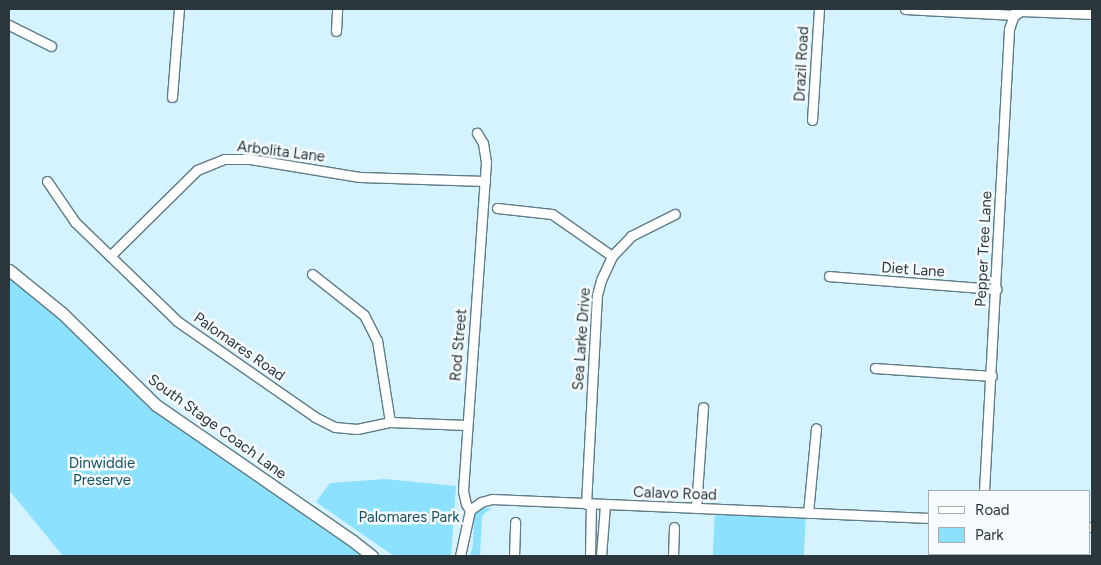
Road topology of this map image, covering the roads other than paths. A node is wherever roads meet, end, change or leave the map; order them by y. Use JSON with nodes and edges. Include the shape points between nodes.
{"nodes":[{"id":1,"x":179,"y":9,"type":"edge"},
{"id":2,"x":337,"y":9,"type":"edge"},
{"id":3,"x":819,"y":9,"type":"edge"},
{"id":4,"x":905,"y":9,"type":"edge"},
{"id":5,"x":1016,"y":12,"type":"edge"},
{"id":6,"x":1092,"y":14,"type":"edge"},
{"id":7,"x":9,"y":25,"type":"edge"},
{"id":8,"x":336,"y":31,"type":"dead end"},
{"id":9,"x":51,"y":46,"type":"dead end"},
{"id":10,"x":172,"y":96,"type":"dead end"},
{"id":11,"x":812,"y":120,"type":"dead end"},
{"id":12,"x":477,"y":133,"type":"dead end"},
{"id":13,"x":47,"y":181,"type":"dead end"},
{"id":14,"x":485,"y":181,"type":"junction"},
{"id":15,"x":497,"y":208,"type":"dead end"},
{"id":16,"x":675,"y":214,"type":"dead end"},
{"id":17,"x":110,"y":256,"type":"junction"},
{"id":18,"x":612,"y":256,"type":"junction"},
{"id":19,"x":9,"y":270,"type":"edge"},
{"id":20,"x":312,"y":274,"type":"dead end"},
{"id":21,"x":829,"y":276,"type":"dead end"},
{"id":22,"x":996,"y":289,"type":"junction"},
{"id":23,"x":875,"y":368,"type":"dead end"},
{"id":24,"x":992,"y":376,"type":"junction"},
{"id":25,"x":702,"y":407,"type":"dead end"},
{"id":26,"x":390,"y":422,"type":"junction"},
{"id":27,"x":466,"y":425,"type":"junction"},
{"id":28,"x":816,"y":428,"type":"dead end"},
{"id":29,"x":984,"y":490,"type":"edge"},
{"id":30,"x":588,"y":504,"type":"junction"},
{"id":31,"x":605,"y":505,"type":"junction"},
{"id":32,"x":696,"y":508,"type":"junction"},
{"id":33,"x":470,"y":510,"type":"junction"},
{"id":34,"x":808,"y":513,"type":"junction"},
{"id":35,"x":928,"y":518,"type":"edge"},
{"id":36,"x":515,"y":522,"type":"dead end"},
{"id":37,"x":674,"y":527,"type":"dead end"},
{"id":38,"x":372,"y":556,"type":"edge"},
{"id":39,"x":460,"y":556,"type":"edge"},
{"id":40,"x":514,"y":556,"type":"edge"},
{"id":41,"x":590,"y":556,"type":"edge"},
{"id":42,"x":601,"y":556,"type":"edge"},
{"id":43,"x":673,"y":556,"type":"edge"}],
"edges":[{"from":1,"to":10,"type":"street"},
{"from":2,"to":8,"type":"street"},
{"from":3,"to":11,"type":"street","name":"Drazil Road"},
{"from":4,"to":5,"type":"street"},
{"from":5,"to":6,"type":"street"},
{"from":5,"to":22,"type":"street","name":"Pepper Tree Lane","via":[[1009,29]]},
{"from":7,"to":9,"type":"street"},
{"from":12,"to":14,"type":"street","name":"Rod Street","via":[[486,151]]},
{"from":13,"to":17,"type":"street","name":"Palomares Road","via":[[75,222]]},
{"from":14,"to":17,"type":"street","name":"Arbolita Lane","via":[[360,177],[250,159],[224,160],[197,170]]},
{"from":14,"to":27,"type":"street","name":"Rod Street"},
{"from":15,"to":18,"type":"street","via":[[552,214]]},
{"from":16,"to":18,"type":"street","name":"Sea Larke Drive","via":[[631,236]]},
{"from":17,"to":26,"type":"street","name":"Palomares Road","via":[[177,321],[316,417],[335,427],[357,430]]},
{"from":18,"to":30,"type":"street","name":"Sea Larke Drive","via":[[597,295]]},
{"from":19,"to":38,"type":"main road","name":"South Stage Coach Lane","via":[[62,313],[156,405]]},
{"from":20,"to":26,"type":"street","via":[[364,315],[377,340]]},
{"from":21,"to":22,"type":"street","name":"Diet Lane"},
{"from":22,"to":24,"type":"street","name":"Pepper Tree Lane"},
{"from":23,"to":24,"type":"street"},
{"from":24,"to":29,"type":"street","name":"Pepper Tree Lane"},
{"from":25,"to":32,"type":"street"},
{"from":26,"to":27,"type":"street","name":"Palomares Road"},
{"from":27,"to":33,"type":"street","name":"Rod Street","via":[[463,491]]},
{"from":28,"to":34,"type":"street"},
{"from":30,"to":31,"type":"street","name":"Calavo Road"},
{"from":30,"to":33,"type":"street","name":"Calavo Road","via":[[492,499]]},
{"from":30,"to":41,"type":"street","name":"Sea Larke Drive"},
{"from":31,"to":32,"type":"street","name":"Calavo Road"},
{"from":31,"to":42,"type":"street"},
{"from":32,"to":34,"type":"street","name":"Calavo Road"},
{"from":33,"to":39,"type":"street"},
{"from":34,"to":35,"type":"street","name":"Calavo Road"},
{"from":36,"to":40,"type":"street"},
{"from":37,"to":43,"type":"street"}]}
